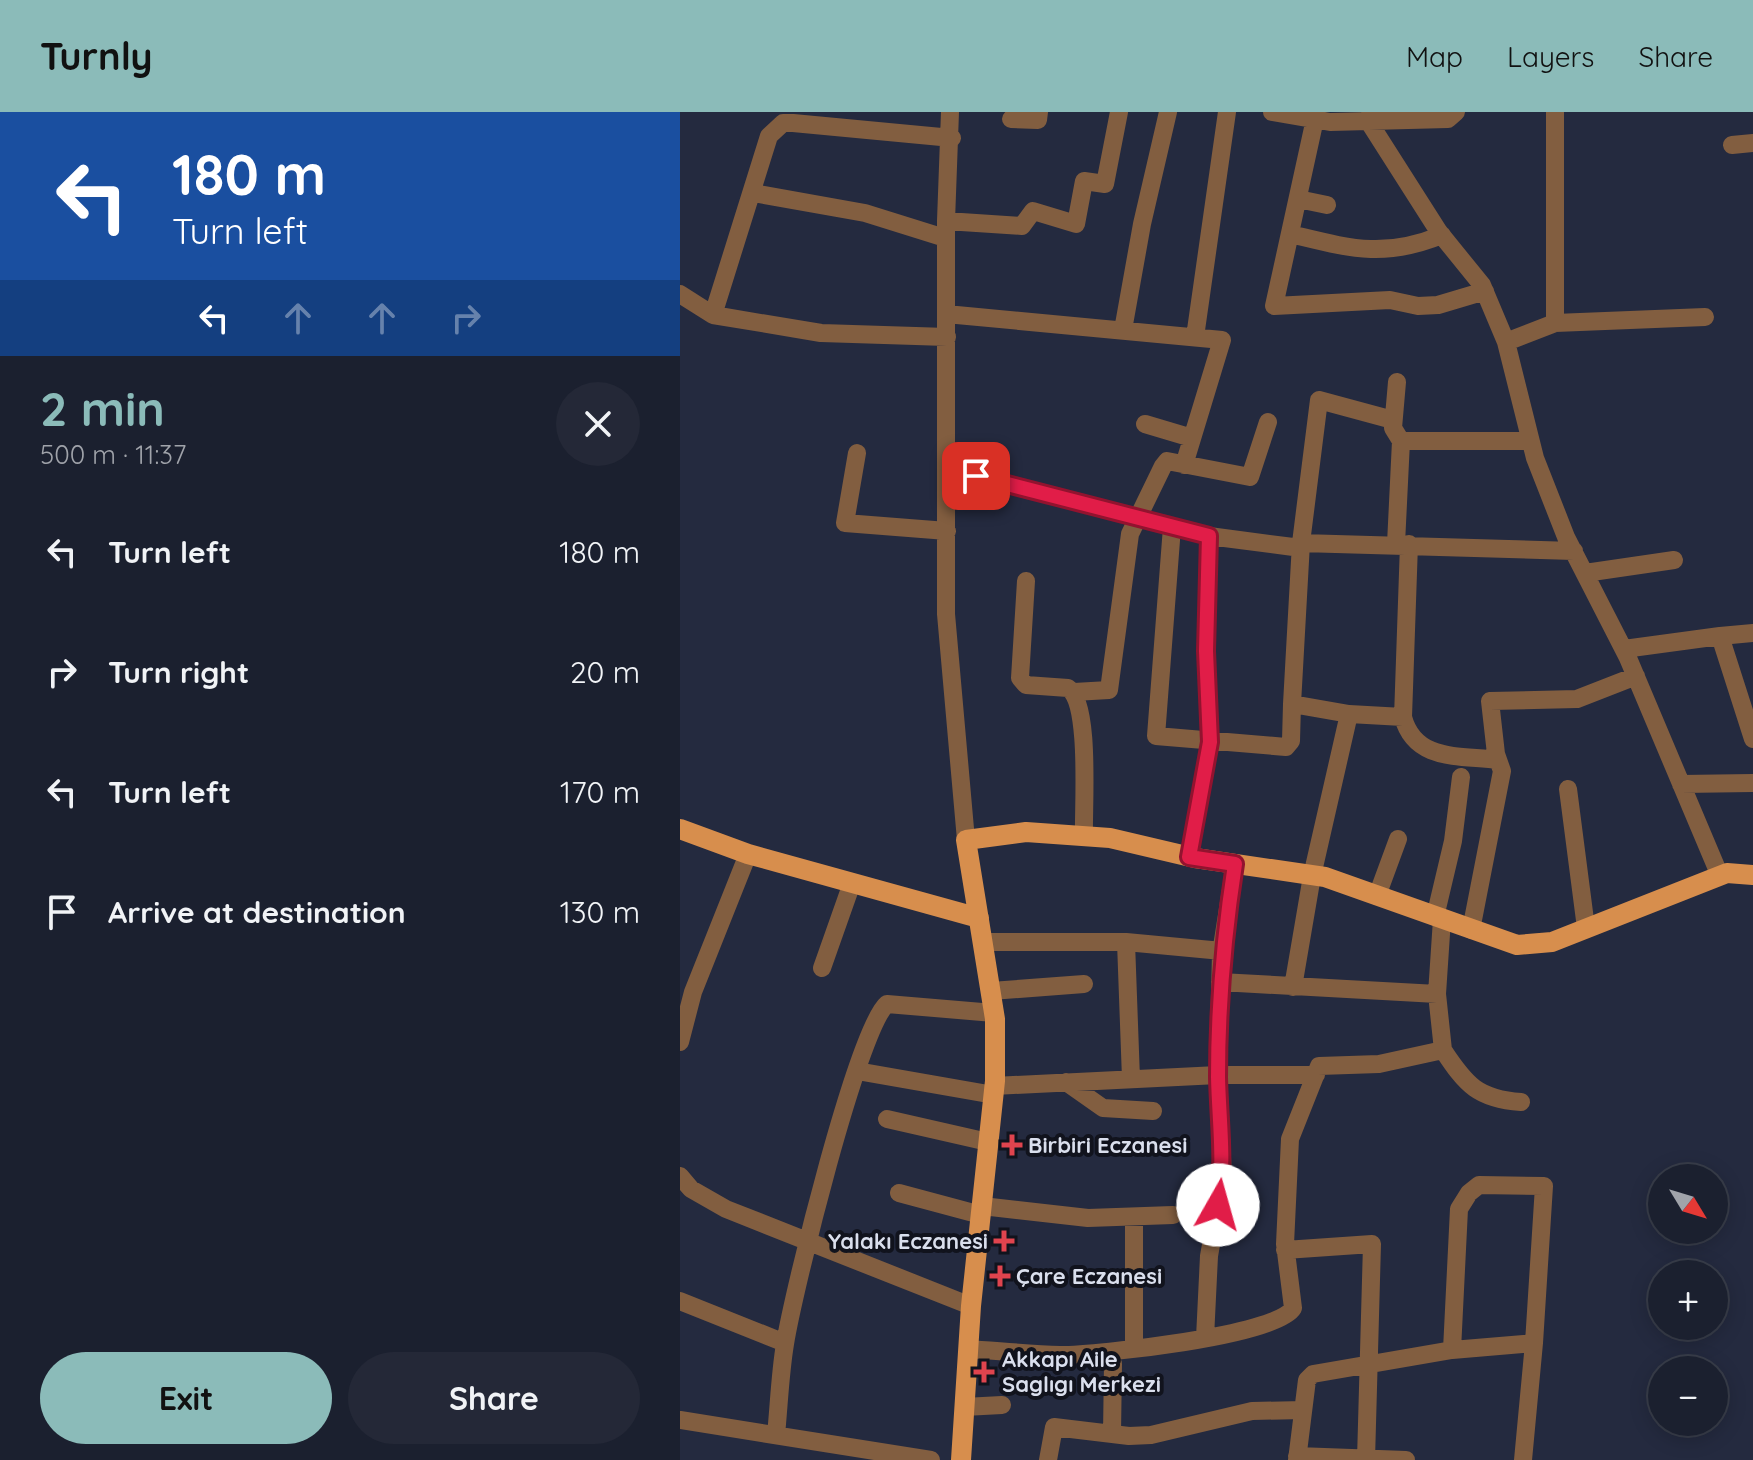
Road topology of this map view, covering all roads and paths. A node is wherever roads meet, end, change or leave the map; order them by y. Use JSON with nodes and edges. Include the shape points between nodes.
{"nodes":[{"id":1,"x":950,"y":112,"type":"edge"},
{"id":2,"x":1039,"y":112,"type":"edge"},
{"id":3,"x":1119,"y":112,"type":"edge"},
{"id":4,"x":1168,"y":112,"type":"edge"},
{"id":5,"x":1227,"y":112,"type":"edge"},
{"id":6,"x":1272,"y":112,"type":"edge"},
{"id":7,"x":1456,"y":112,"type":"edge"},
{"id":8,"x":1555,"y":112,"type":"edge"},
{"id":9,"x":1357,"y":117,"type":"edge"},
{"id":10,"x":1011,"y":119,"type":"dead end"},
{"id":11,"x":1315,"y":119,"type":"junction"},
{"id":12,"x":952,"y":138,"type":"junction"},
{"id":13,"x":1753,"y":143,"type":"edge"},
{"id":14,"x":1732,"y":145,"type":"dead end"},
{"id":15,"x":753,"y":193,"type":"junction"},
{"id":16,"x":1298,"y":199,"type":"junction"},
{"id":17,"x":1327,"y":205,"type":"dead end"},
{"id":18,"x":946,"y":229,"type":"junction"},
{"id":19,"x":1290,"y":234,"type":"junction"},
{"id":20,"x":1442,"y":235,"type":"junction"},
{"id":21,"x":1485,"y":291,"type":"junction"},
{"id":22,"x":680,"y":294,"type":"edge"},
{"id":23,"x":946,"y":314,"type":"junction"},
{"id":24,"x":713,"y":315,"type":"junction"},
{"id":25,"x":1705,"y":317,"type":"dead end"},
{"id":26,"x":1555,"y":323,"type":"junction"},
{"id":27,"x":1123,"y":330,"type":"junction"},
{"id":28,"x":947,"y":337,"type":"junction"},
{"id":29,"x":1195,"y":337,"type":"junction"},
{"id":30,"x":1506,"y":342,"type":"junction"},
{"id":31,"x":1397,"y":382,"type":"dead end"},
{"id":32,"x":1393,"y":420,"type":"junction"},
{"id":33,"x":1268,"y":422,"type":"dead end"},
{"id":34,"x":1145,"y":424,"type":"dead end"},
{"id":35,"x":1192,"y":438,"type":"junction"},
{"id":36,"x":1401,"y":441,"type":"junction"},
{"id":37,"x":1530,"y":441,"type":"junction"},
{"id":38,"x":857,"y":453,"type":"dead end"},
{"id":39,"x":1184,"y":465,"type":"junction"},
{"id":40,"x":949,"y":469,"type":"junction"},
{"id":41,"x":1138,"y":517,"type":"junction"},
{"id":42,"x":1172,"y":527,"type":"junction"},
{"id":43,"x":947,"y":531,"type":"junction"},
{"id":44,"x":1209,"y":536,"type":"junction"},
{"id":45,"x":1403,"y":544,"type":"junction"},
{"id":46,"x":1301,"y":545,"type":"junction"},
{"id":47,"x":1574,"y":551,"type":"junction"},
{"id":48,"x":1674,"y":560,"type":"dead end"},
{"id":49,"x":1585,"y":573,"type":"junction"},
{"id":50,"x":1026,"y":581,"type":"dead end"},
{"id":51,"x":1753,"y":633,"type":"edge"},
{"id":52,"x":1720,"y":636,"type":"junction"},
{"id":53,"x":1624,"y":649,"type":"junction"},
{"id":54,"x":1636,"y":676,"type":"junction"},
{"id":55,"x":1074,"y":692,"type":"junction"},
{"id":56,"x":1292,"y":704,"type":"junction"},
{"id":57,"x":1349,"y":714,"type":"junction"},
{"id":58,"x":1403,"y":717,"type":"junction"},
{"id":59,"x":1753,"y":739,"type":"edge"},
{"id":60,"x":1210,"y":742,"type":"junction"},
{"id":61,"x":1498,"y":760,"type":"junction"},
{"id":62,"x":1461,"y":777,"type":"dead end"},
{"id":63,"x":1753,"y":783,"type":"edge"},
{"id":64,"x":1681,"y":784,"type":"junction"},
{"id":65,"x":1568,"y":789,"type":"dead end"},
{"id":66,"x":680,"y":829,"type":"edge"},
{"id":67,"x":1084,"y":836,"type":"junction"},
{"id":68,"x":1398,"y":839,"type":"dead end"},
{"id":69,"x":966,"y":840,"type":"junction"},
{"id":70,"x":748,"y":854,"type":"junction"},
{"id":71,"x":1189,"y":857,"type":"junction"},
{"id":72,"x":1235,"y":864,"type":"junction"},
{"id":73,"x":1753,"y":875,"type":"edge"},
{"id":74,"x":1312,"y":876,"type":"junction"},
{"id":75,"x":1720,"y":876,"type":"junction"},
{"id":76,"x":852,"y":883,"type":"junction"},
{"id":77,"x":1377,"y":896,"type":"junction"},
{"id":78,"x":979,"y":918,"type":"junction"},
{"id":79,"x":1438,"y":918,"type":"junction"},
{"id":80,"x":1586,"y":928,"type":"junction"},
{"id":81,"x":1471,"y":930,"type":"junction"},
{"id":82,"x":983,"y":942,"type":"junction"},
{"id":83,"x":1126,"y":942,"type":"junction"},
{"id":84,"x":1222,"y":951,"type":"junction"},
{"id":85,"x":822,"y":968,"type":"dead end"},
{"id":86,"x":1220,"y":982,"type":"junction"},
{"id":87,"x":1084,"y":984,"type":"dead end"},
{"id":88,"x":1293,"y":987,"type":"junction"},
{"id":89,"x":991,"y":991,"type":"junction"},
{"id":90,"x":1437,"y":994,"type":"junction"},
{"id":91,"x":994,"y":1013,"type":"junction"},
{"id":92,"x":680,"y":1042,"type":"edge"},
{"id":93,"x":1443,"y":1050,"type":"junction"},
{"id":94,"x":857,"y":1071,"type":"junction"},
{"id":95,"x":1218,"y":1075,"type":"junction"},
{"id":96,"x":1316,"y":1075,"type":"junction"},
{"id":97,"x":1131,"y":1079,"type":"junction"},
{"id":98,"x":1066,"y":1082,"type":"junction"},
{"id":99,"x":994,"y":1091,"type":"junction"},
{"id":100,"x":1521,"y":1102,"type":"dead end"},
{"id":101,"x":1153,"y":1111,"type":"dead end"},
{"id":102,"x":887,"y":1119,"type":"dead end"},
{"id":103,"x":988,"y":1142,"type":"junction"},
{"id":104,"x":680,"y":1176,"type":"edge"},
{"id":105,"x":899,"y":1193,"type":"dead end"},
{"id":106,"x":981,"y":1210,"type":"junction"},
{"id":107,"x":1173,"y":1215,"type":"dead end"},
{"id":108,"x":1134,"y":1218,"type":"junction"},
{"id":109,"x":808,"y":1241,"type":"junction"},
{"id":110,"x":1285,"y":1250,"type":"junction"},
{"id":111,"x":680,"y":1301,"type":"edge"},
{"id":112,"x":971,"y":1306,"type":"junction"},
{"id":113,"x":1205,"y":1338,"type":"junction"},
{"id":114,"x":785,"y":1343,"type":"junction"},
{"id":115,"x":1534,"y":1343,"type":"junction"},
{"id":116,"x":968,"y":1349,"type":"junction"},
{"id":117,"x":1134,"y":1349,"type":"junction"},
{"id":118,"x":1452,"y":1350,"type":"junction"},
{"id":119,"x":1113,"y":1364,"type":"dead end"},
{"id":120,"x":1372,"y":1366,"type":"junction"},
{"id":121,"x":1002,"y":1405,"type":"dead end"},
{"id":122,"x":964,"y":1407,"type":"junction"},
{"id":123,"x":1303,"y":1410,"type":"junction"},
{"id":124,"x":680,"y":1420,"type":"edge"},
{"id":125,"x":1112,"y":1434,"type":"junction"},
{"id":126,"x":776,"y":1435,"type":"junction"},
{"id":127,"x":1297,"y":1458,"type":"edge"},
{"id":128,"x":1366,"y":1459,"type":"edge"},
{"id":129,"x":931,"y":1460,"type":"edge"},
{"id":130,"x":961,"y":1460,"type":"edge"},
{"id":131,"x":1048,"y":1460,"type":"edge"},
{"id":132,"x":1406,"y":1460,"type":"edge"},
{"id":133,"x":1523,"y":1460,"type":"edge"}],
"edges":[{"from":1,"to":12,"type":"street"},
{"from":2,"to":10,"type":"street","via":[[1038,120]]},
{"from":3,"to":18,"type":"street","via":[[1105,184],[1084,181],[1076,224],[1033,211],[1022,226]]},
{"from":4,"to":27,"type":"street"},
{"from":5,"to":29,"type":"street"},
{"from":6,"to":11,"type":"street"},
{"from":7,"to":9,"type":"street","via":[[1448,119]]},
{"from":8,"to":26,"type":"street"},
{"from":9,"to":11,"type":"street"},
{"from":9,"to":20,"type":"street"},
{"from":11,"to":16,"type":"street"},
{"from":12,"to":15,"type":"street","via":[[783,123],[769,136]]},
{"from":12,"to":18,"type":"street"},
{"from":13,"to":14,"type":"street"},
{"from":15,"to":18,"type":"street"},
{"from":15,"to":24,"type":"street"},
{"from":16,"to":17,"type":"street"},
{"from":16,"to":19,"type":"street"},
{"from":18,"to":23,"type":"street"},
{"from":19,"to":20,"type":"street","via":[[1367,251],[1411,247]]},
{"from":19,"to":21,"type":"street","via":[[1274,306],[1390,300],[1438,305]]},
{"from":20,"to":21,"type":"street"},
{"from":21,"to":30,"type":"street"},
{"from":22,"to":24,"type":"street"},
{"from":23,"to":27,"type":"street"},
{"from":23,"to":28,"type":"street"},
{"from":24,"to":28,"type":"street","via":[[821,333]]},
{"from":25,"to":26,"type":"street"},
{"from":26,"to":30,"type":"street"},
{"from":27,"to":29,"type":"street"},
{"from":28,"to":40,"type":"street"},
{"from":29,"to":35,"type":"street","via":[[1222,340]]},
{"from":30,"to":37,"type":"street"},
{"from":31,"to":32,"type":"street"},
{"from":32,"to":36,"type":"street"},
{"from":32,"to":46,"type":"street","via":[[1319,400]]},
{"from":33,"to":39,"type":"street","via":[[1250,477]]},
{"from":34,"to":35,"type":"street"},
{"from":35,"to":39,"type":"street"},
{"from":36,"to":37,"type":"street"},
{"from":36,"to":45,"type":"street"},
{"from":37,"to":47,"type":"street"},
{"from":38,"to":43,"type":"street","via":[[845,523]]},
{"from":39,"to":41,"type":"street","via":[[1167,461]]},
{"from":40,"to":41,"type":"street"},
{"from":40,"to":43,"type":"street"},
{"from":41,"to":42,"type":"street"},
{"from":41,"to":55,"type":"street","via":[[1130,534],[1109,690]]},
{"from":42,"to":44,"type":"street"},
{"from":42,"to":60,"type":"street","via":[[1156,736]]},
{"from":43,"to":69,"type":"street","via":[[946,614]]},
{"from":44,"to":46,"type":"street"},
{"from":44,"to":60,"type":"street"},
{"from":45,"to":46,"type":"street"},
{"from":45,"to":47,"type":"street","via":[[1475,551]]},
{"from":45,"to":58,"type":"street"},
{"from":46,"to":56,"type":"street"},
{"from":47,"to":49,"type":"street"},
{"from":48,"to":49,"type":"street"},
{"from":49,"to":53,"type":"street"},
{"from":50,"to":55,"type":"street","via":[[1020,678],[1026,685]]},
{"from":51,"to":52,"type":"street"},
{"from":52,"to":53,"type":"street"},
{"from":52,"to":59,"type":"street"},
{"from":53,"to":54,"type":"street"},
{"from":54,"to":61,"type":"street","via":[[1577,699],[1490,701]]},
{"from":54,"to":64,"type":"street"},
{"from":55,"to":67,"type":"street","via":[[1082,723]]},
{"from":56,"to":57,"type":"street"},
{"from":56,"to":60,"type":"street","via":[[1291,741],[1286,747]]},
{"from":57,"to":58,"type":"street"},
{"from":57,"to":74,"type":"street"},
{"from":58,"to":61,"type":"street","via":[[1408,735],[1420,747]]},
{"from":60,"to":71,"type":"street"},
{"from":61,"to":81,"type":"street","via":[[1502,771]]},
{"from":62,"to":79,"type":"street"},
{"from":63,"to":64,"type":"street"},
{"from":64,"to":75,"type":"street"},
{"from":65,"to":80,"type":"street"},
{"from":66,"to":70,"type":"main road"},
{"from":67,"to":69,"type":"main road","via":[[1026,832]]},
{"from":67,"to":71,"type":"main road"},
{"from":68,"to":77,"type":"street"},
{"from":69,"to":78,"type":"main road"},
{"from":70,"to":76,"type":"main road"},
{"from":70,"to":92,"type":"street","via":[[693,992]]},
{"from":71,"to":72,"type":"main road"},
{"from":72,"to":74,"type":"main road"},
{"from":72,"to":84,"type":"street"},
{"from":73,"to":75,"type":"main road"},
{"from":74,"to":77,"type":"main road"},
{"from":74,"to":88,"type":"street"},
{"from":75,"to":80,"type":"main road"},
{"from":76,"to":78,"type":"main road"},
{"from":76,"to":85,"type":"street"},
{"from":77,"to":79,"type":"main road"},
{"from":78,"to":82,"type":"main road"},
{"from":79,"to":81,"type":"main road"},
{"from":79,"to":90,"type":"street"},
{"from":80,"to":81,"type":"main road","via":[[1552,942],[1517,945]]},
{"from":82,"to":83,"type":"street"},
{"from":82,"to":89,"type":"main road"},
{"from":83,"to":84,"type":"street"},
{"from":83,"to":97,"type":"street"},
{"from":84,"to":86,"type":"street"},
{"from":86,"to":88,"type":"street"},
{"from":86,"to":95,"type":"street"},
{"from":87,"to":89,"type":"street"},
{"from":88,"to":90,"type":"street"},
{"from":89,"to":91,"type":"main road"},
{"from":90,"to":93,"type":"street"},
{"from":91,"to":94,"type":"street","via":[[887,1004],[866,1040]]},
{"from":91,"to":99,"type":"main road"},
{"from":93,"to":96,"type":"street","via":[[1379,1064],[1319,1066]]},
{"from":93,"to":100,"type":"street","via":[[1468,1084],[1486,1098]]},
{"from":94,"to":99,"type":"street"},
{"from":94,"to":109,"type":"street"},
{"from":95,"to":96,"type":"street"},
{"from":95,"to":97,"type":"street"},
{"from":95,"to":113,"type":"street","via":[[1223,1177],[1209,1256]]},
{"from":96,"to":110,"type":"street","via":[[1290,1139]]},
{"from":97,"to":98,"type":"street"},
{"from":98,"to":99,"type":"street"},
{"from":98,"to":101,"type":"street","via":[[1103,1108]]},
{"from":99,"to":103,"type":"main road"},
{"from":102,"to":103,"type":"street"},
{"from":103,"to":106,"type":"main road"},
{"from":104,"to":109,"type":"street","via":[[691,1189],[726,1209]]},
{"from":105,"to":106,"type":"street"},
{"from":106,"to":108,"type":"street"},
{"from":106,"to":112,"type":"main road"},
{"from":107,"to":108,"type":"street"},
{"from":108,"to":117,"type":"street"},
{"from":109,"to":112,"type":"street"},
{"from":109,"to":114,"type":"street"},
{"from":110,"to":113,"type":"street","via":[[1290,1313],[1247,1330]]},
{"from":110,"to":120,"type":"street","via":[[1372,1244]]},
{"from":111,"to":114,"type":"street"},
{"from":112,"to":116,"type":"main road"},
{"from":113,"to":117,"type":"street"},
{"from":114,"to":126,"type":"street"},
{"from":115,"to":118,"type":"street"},
{"from":115,"to":118,"type":"street","via":[[1544,1186],[1479,1185],[1459,1209]]},
{"from":115,"to":133,"type":"street"},
{"from":116,"to":117,"type":"street","via":[[1063,1355]]},
{"from":116,"to":122,"type":"main road"},
{"from":118,"to":120,"type":"street"},
{"from":119,"to":125,"type":"street"},
{"from":120,"to":123,"type":"street","via":[[1313,1374],[1307,1380]]},
{"from":120,"to":128,"type":"street"},
{"from":121,"to":122,"type":"street"},
{"from":122,"to":130,"type":"main road"},
{"from":123,"to":125,"type":"street","via":[[1252,1411],[1151,1435]]},
{"from":123,"to":127,"type":"street"},
{"from":124,"to":126,"type":"street"},
{"from":125,"to":131,"type":"street","via":[[1054,1427]]},
{"from":126,"to":129,"type":"street"},
{"from":127,"to":128,"type":"street"},
{"from":128,"to":132,"type":"street"}]}
